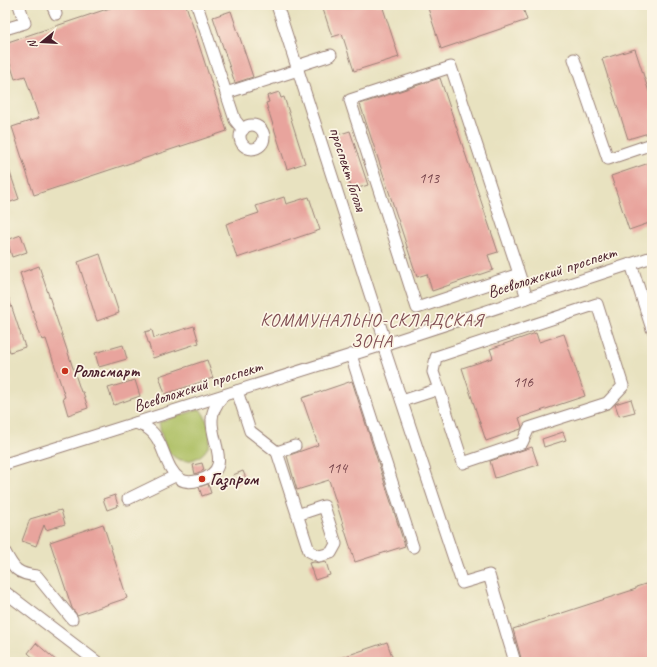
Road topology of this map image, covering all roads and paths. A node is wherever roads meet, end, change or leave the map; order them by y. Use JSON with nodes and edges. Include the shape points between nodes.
{"nodes":[{"id":1,"x":20,"y":5,"type":"edge"},
{"id":2,"x":196,"y":5,"type":"edge"},
{"id":3,"x":277,"y":5,"type":"edge"},
{"id":4,"x":5,"y":29,"type":"edge"},
{"id":5,"x":332,"y":55,"type":"dead end"},
{"id":6,"x":574,"y":59,"type":"dead end"},
{"id":7,"x":298,"y":68,"type":"junction"},
{"id":8,"x":226,"y":93,"type":"junction"},
{"id":9,"x":243,"y":130,"type":"dead end"},
{"id":10,"x":652,"y":144,"type":"edge"},
{"id":11,"x":652,"y":257,"type":"edge"},
{"id":12,"x":631,"y":264,"type":"junction"},
{"id":13,"x":519,"y":274,"type":"junction"},
{"id":14,"x":527,"y":298,"type":"junction"},
{"id":15,"x":652,"y":329,"type":"edge"},
{"id":16,"x":384,"y":344,"type":"junction"},
{"id":17,"x":351,"y":355,"type":"junction"},
{"id":18,"x":439,"y":389,"type":"junction"},
{"id":19,"x":237,"y":391,"type":"junction"},
{"id":20,"x":223,"y":396,"type":"junction"},
{"id":21,"x":402,"y":401,"type":"junction"},
{"id":22,"x":136,"y":423,"type":"junction"},
{"id":23,"x":295,"y":446,"type":"dead end"},
{"id":24,"x":277,"y":452,"type":"junction"},
{"id":25,"x":5,"y":464,"type":"edge"},
{"id":26,"x":176,"y":476,"type":"junction"},
{"id":27,"x":128,"y":499,"type":"dead end"},
{"id":28,"x":297,"y":515,"type":"junction"},
{"id":29,"x":413,"y":547,"type":"dead end"},
{"id":30,"x":5,"y":552,"type":"edge"},
{"id":31,"x":5,"y":592,"type":"edge"},
{"id":32,"x":72,"y":619,"type":"dead end"},
{"id":33,"x":97,"y":662,"type":"edge"},
{"id":34,"x":515,"y":662,"type":"edge"}],
"edges":[{"from":1,"to":4,"type":"street","via":[[25,23]]},
{"from":2,"to":8,"type":"street"},
{"from":3,"to":7,"type":"street","name":"проспект Гоголя"},
{"from":5,"to":7,"type":"street"},
{"from":6,"to":10,"type":"street","via":[[608,159]]},
{"from":7,"to":8,"type":"street"},
{"from":7,"to":16,"type":"street","name":"проспект Гоголя"},
{"from":8,"to":9,"type":"street","via":[[235,120]]},
{"from":11,"to":12,"type":"street","name":"Всеволожский проспект"},
{"from":12,"to":14,"type":"street","name":"Всеволожский проспект"},
{"from":12,"to":15,"type":"street"},
{"from":13,"to":13,"type":"street","via":[[451,68],[350,100],[417,308]]},
{"from":13,"to":14,"type":"street"},
{"from":14,"to":16,"type":"street","name":"Всеволожский проспект"},
{"from":16,"to":17,"type":"street","name":"Всеволожский проспект"},
{"from":16,"to":21,"type":"street","name":"проспект Гоголя"},
{"from":17,"to":19,"type":"street","name":"Всеволожский проспект"},
{"from":17,"to":29,"type":"street"},
{"from":18,"to":18,"type":"street","via":[[463,463],[522,443],[530,428],[607,403],[623,386],[597,304],[436,357],[433,372]]},
{"from":18,"to":21,"type":"street"},
{"from":19,"to":20,"type":"street","name":"Всеволожский проспект"},
{"from":19,"to":24,"type":"street","via":[[250,431]]},
{"from":20,"to":22,"type":"street","name":"Всеволожский проспект"},
{"from":20,"to":26,"type":"street","via":[[216,404],[212,420],[218,456],[216,472],[209,477],[187,482]]},
{"from":21,"to":34,"type":"street","name":"проспект Гоголя","via":[[462,583],[489,575]]},
{"from":22,"to":25,"type":"street","name":"Всеволожский проспект"},
{"from":22,"to":26,"type":"street","via":[[147,427],[158,439]]},
{"from":23,"to":24,"type":"street"},
{"from":24,"to":28,"type":"street"},
{"from":26,"to":27,"type":"street"},
{"from":28,"to":28,"type":"street","via":[[324,506],[336,544],[331,553],[319,556],[310,551]]},
{"from":30,"to":32,"type":"street","via":[[17,570],[24,575],[37,576]]},
{"from":31,"to":33,"type":"street"}]}
